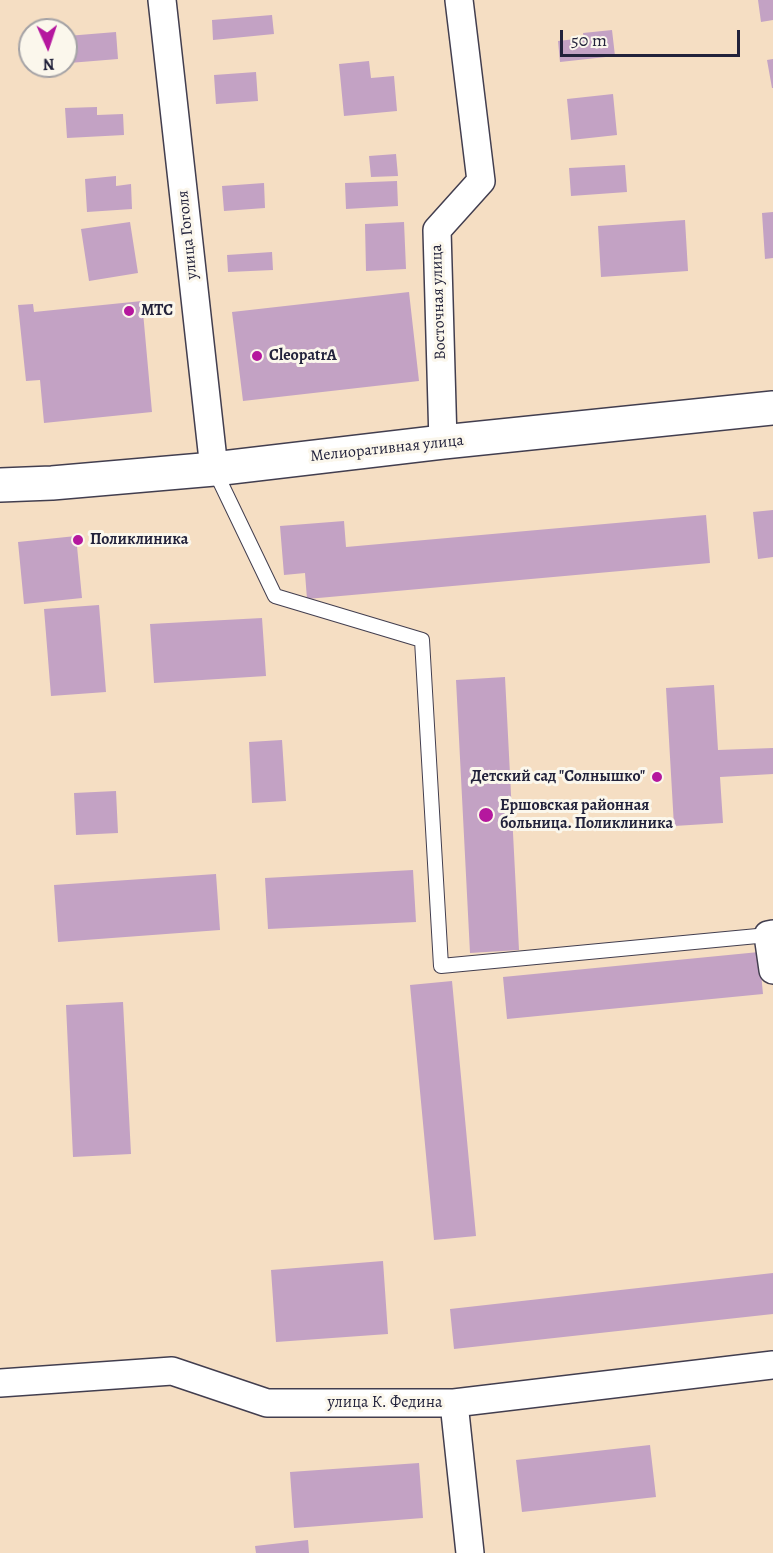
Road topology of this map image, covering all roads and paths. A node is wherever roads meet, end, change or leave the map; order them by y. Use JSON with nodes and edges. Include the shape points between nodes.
{"nodes":[{"id":1,"x":162,"y":0,"type":"edge"},
{"id":2,"x":459,"y":0,"type":"edge"},
{"id":3,"x":773,"y":408,"type":"edge"},
{"id":4,"x":443,"y":442,"type":"junction"},
{"id":5,"x":214,"y":469,"type":"junction"},
{"id":6,"x":0,"y":485,"type":"edge"},
{"id":7,"x":770,"y":934,"type":"edge"},
{"id":8,"x":773,"y":970,"type":"edge"},
{"id":9,"x":773,"y":1365,"type":"edge"},
{"id":10,"x":0,"y":1383,"type":"edge"},
{"id":11,"x":454,"y":1403,"type":"junction"},
{"id":12,"x":470,"y":1553,"type":"edge"}],
"edges":[{"from":1,"to":5,"type":"street","name":"улица Гоголя"},
{"from":2,"to":4,"type":"street","name":"Восточная улица","via":[[481,181],[437,230]]},
{"from":3,"to":4,"type":"main road","name":"Мелиоративная улица"},
{"from":4,"to":5,"type":"main road","name":"Мелиоративная улица"},
{"from":5,"to":6,"type":"main road","name":"Мелиоративная улица"},
{"from":5,"to":7,"type":"lane","via":[[275,596],[422,640],[441,966]]},
{"from":7,"to":8,"type":"street"},
{"from":9,"to":11,"type":"street","name":"улица К. Федина"},
{"from":10,"to":11,"type":"street","name":"улица К. Федина","via":[[172,1371],[267,1403]]},
{"from":11,"to":12,"type":"street"}]}
